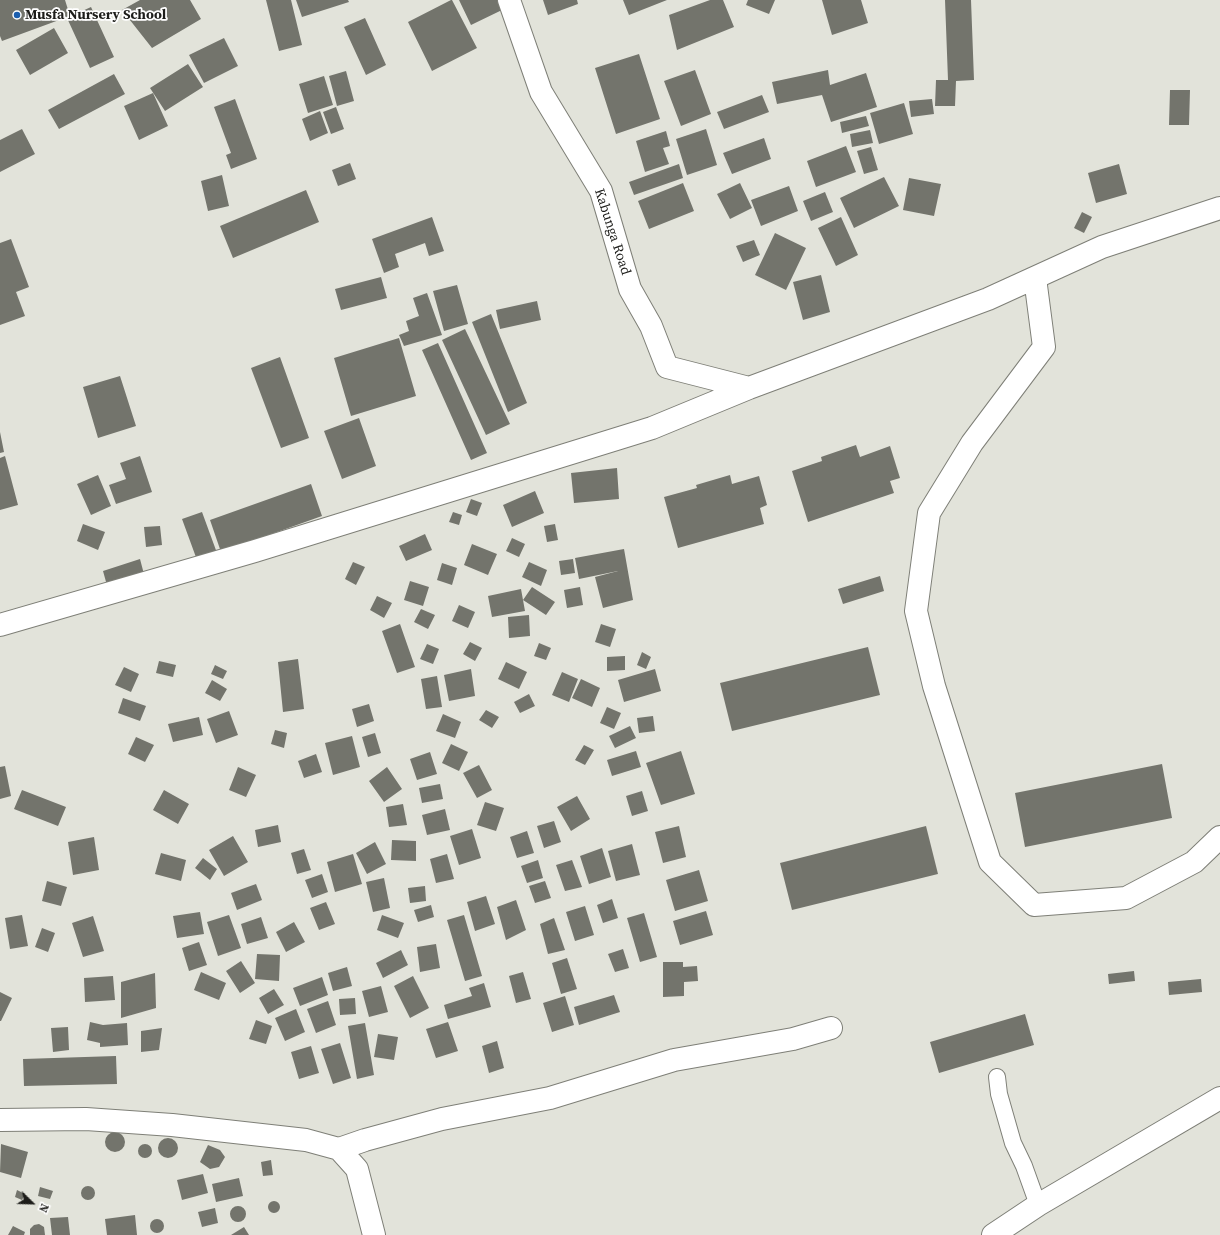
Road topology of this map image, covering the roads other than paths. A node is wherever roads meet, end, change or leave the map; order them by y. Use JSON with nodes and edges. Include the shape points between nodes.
{"nodes":[{"id":1,"x":509,"y":0,"type":"edge"},
{"id":2,"x":1220,"y":208,"type":"edge"},
{"id":3,"x":1035,"y":278,"type":"junction"},
{"id":4,"x":749,"y":388,"type":"junction"},
{"id":5,"x":0,"y":625,"type":"edge"},
{"id":6,"x":1220,"y":837,"type":"edge"},
{"id":7,"x":831,"y":1028,"type":"dead end"},
{"id":8,"x":997,"y":1077,"type":"dead end"},
{"id":9,"x":1220,"y":1098,"type":"edge"},
{"id":10,"x":0,"y":1120,"type":"edge"},
{"id":11,"x":339,"y":1150,"type":"junction"},
{"id":12,"x":1038,"y":1205,"type":"junction"},
{"id":13,"x":374,"y":1235,"type":"edge"},
{"id":14,"x":993,"y":1235,"type":"edge"}],
"edges":[{"from":1,"to":4,"type":"street","name":"Kabunga Road","via":[[541,92],[601,191],[630,289],[651,326],[668,367]]},
{"from":2,"to":3,"type":"street","via":[[1102,247]]},
{"from":3,"to":4,"type":"street","via":[[988,299]]},
{"from":3,"to":6,"type":"street","via":[[1044,347],[972,443],[929,513],[916,611],[934,686],[990,862],[1034,905],[1126,898],[1194,862]]},
{"from":4,"to":5,"type":"street","via":[[652,428],[420,501]]},
{"from":7,"to":11,"type":"street","via":[[793,1039],[674,1060],[550,1098],[442,1119],[365,1140]]},
{"from":8,"to":12,"type":"lane","via":[[999,1094],[1013,1144]]},
{"from":9,"to":12,"type":"street"},
{"from":10,"to":11,"type":"street","via":[[86,1119],[172,1125],[306,1140]]},
{"from":11,"to":13,"type":"street","via":[[357,1169]]},
{"from":12,"to":14,"type":"street"}]}
